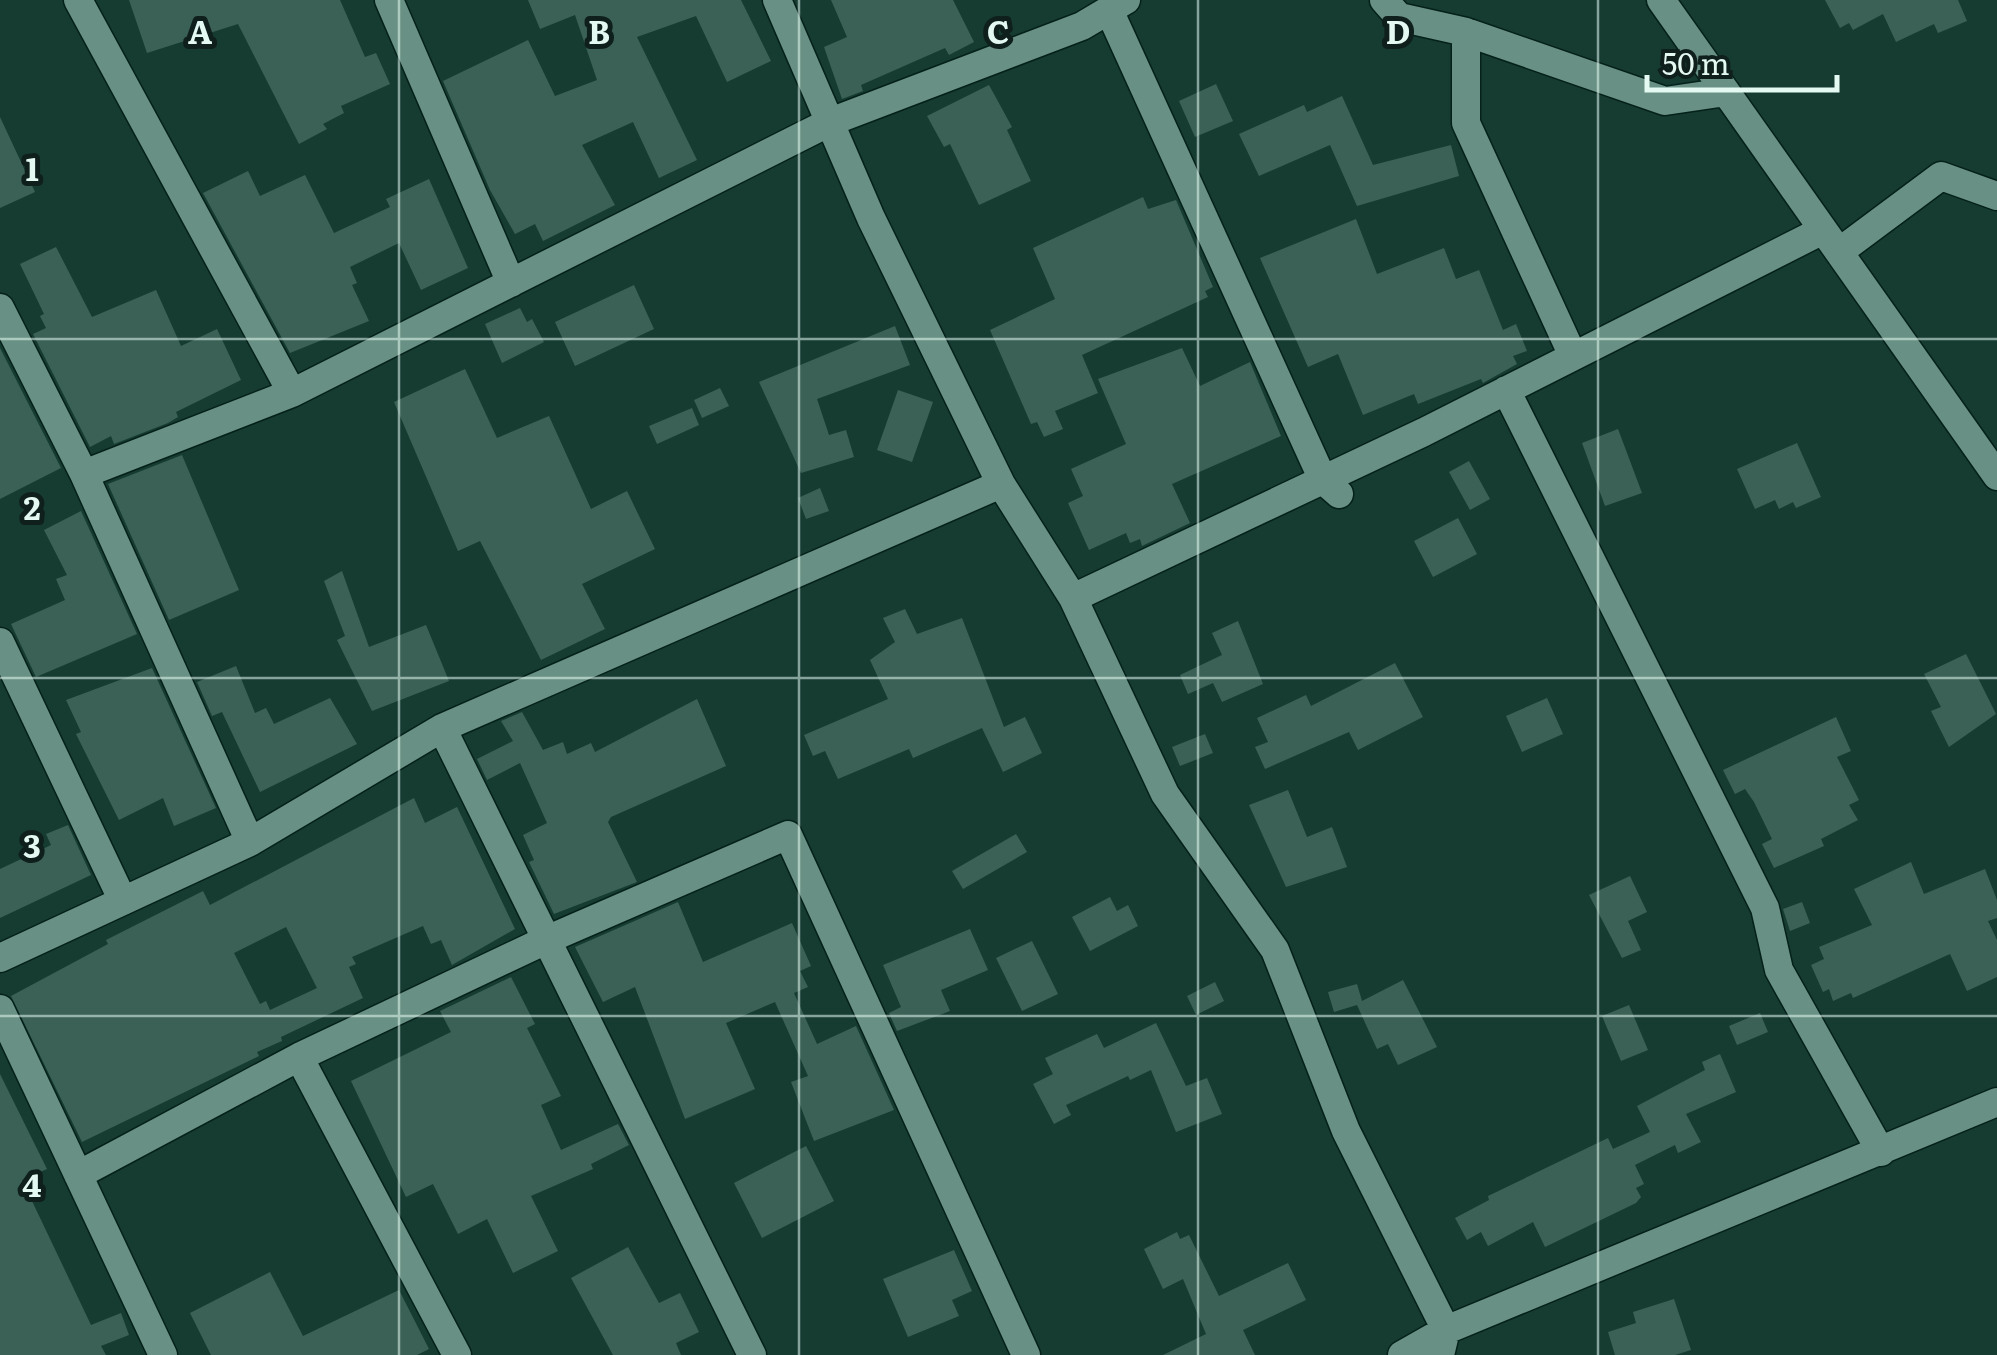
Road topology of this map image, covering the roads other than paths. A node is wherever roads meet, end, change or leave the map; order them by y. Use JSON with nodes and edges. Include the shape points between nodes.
{"nodes":[{"id":1,"x":78,"y":0,"type":"edge"},
{"id":2,"x":389,"y":0,"type":"edge"},
{"id":3,"x":777,"y":0,"type":"edge"},
{"id":4,"x":1384,"y":0,"type":"edge"},
{"id":5,"x":1661,"y":0,"type":"edge"},
{"id":6,"x":1117,"y":5,"type":"edge"},
{"id":7,"x":1466,"y":32,"type":"junction"},
{"id":8,"x":1726,"y":92,"type":"junction"},
{"id":9,"x":830,"y":122,"type":"junction"},
{"id":10,"x":1997,"y":196,"type":"edge"},
{"id":11,"x":1831,"y":241,"type":"junction"},
{"id":12,"x":510,"y":283,"type":"junction"},
{"id":13,"x":0,"y":308,"type":"edge"},
{"id":14,"x":1573,"y":356,"type":"junction"},
{"id":15,"x":1506,"y":390,"type":"junction"},
{"id":16,"x":292,"y":393,"type":"junction"},
{"id":17,"x":84,"y":474,"type":"junction"},
{"id":18,"x":1997,"y":476,"type":"edge"},
{"id":19,"x":1001,"y":484,"type":"junction"},
{"id":20,"x":1331,"y":487,"type":"junction"},
{"id":21,"x":1073,"y":598,"type":"junction"},
{"id":22,"x":0,"y":642,"type":"edge"},
{"id":23,"x":442,"y":728,"type":"junction"},
{"id":24,"x":250,"y":842,"type":"junction"},
{"id":25,"x":123,"y":901,"type":"junction"},
{"id":26,"x":544,"y":941,"type":"junction"},
{"id":27,"x":0,"y":958,"type":"edge"},
{"id":28,"x":0,"y":1009,"type":"edge"},
{"id":29,"x":299,"y":1057,"type":"junction"},
{"id":30,"x":1997,"y":1102,"type":"edge"},
{"id":31,"x":1881,"y":1152,"type":"junction"},
{"id":32,"x":78,"y":1175,"type":"junction"},
{"id":33,"x":1443,"y":1342,"type":"edge"},
{"id":34,"x":162,"y":1355,"type":"edge"},
{"id":35,"x":457,"y":1355,"type":"edge"},
{"id":36,"x":752,"y":1355,"type":"edge"},
{"id":37,"x":1026,"y":1355,"type":"edge"},
{"id":38,"x":1402,"y":1355,"type":"edge"}],
"edges":[{"from":1,"to":16,"type":"street"},
{"from":2,"to":12,"type":"street"},
{"from":3,"to":9,"type":"street"},
{"from":4,"to":7,"type":"street","via":[[1399,17]]},
{"from":5,"to":8,"type":"street"},
{"from":6,"to":9,"type":"street","via":[[1082,26]]},
{"from":6,"to":20,"type":"street"},
{"from":7,"to":8,"type":"street","via":[[1665,101]]},
{"from":7,"to":14,"type":"street","via":[[1466,123]]},
{"from":8,"to":11,"type":"street"},
{"from":9,"to":12,"type":"street"},
{"from":9,"to":19,"type":"street"},
{"from":10,"to":11,"type":"street","via":[[1941,176]]},
{"from":11,"to":14,"type":"street"},
{"from":11,"to":18,"type":"street"},
{"from":12,"to":16,"type":"street"},
{"from":13,"to":17,"type":"street"},
{"from":14,"to":15,"type":"street"},
{"from":15,"to":20,"type":"street"},
{"from":15,"to":31,"type":"street","via":[[1765,908],[1779,970]]},
{"from":16,"to":17,"type":"street"},
{"from":17,"to":24,"type":"street"},
{"from":19,"to":21,"type":"street"},
{"from":19,"to":23,"type":"street"},
{"from":20,"to":21,"type":"street"},
{"from":21,"to":33,"type":"street","via":[[1166,794],[1275,950],[1346,1132]]},
{"from":22,"to":25,"type":"street"},
{"from":23,"to":24,"type":"street"},
{"from":23,"to":26,"type":"street"},
{"from":24,"to":25,"type":"street"},
{"from":25,"to":27,"type":"street"},
{"from":26,"to":29,"type":"street"},
{"from":26,"to":36,"type":"street"},
{"from":26,"to":37,"type":"street","via":[[788,835]]},
{"from":28,"to":32,"type":"street"},
{"from":29,"to":32,"type":"street"},
{"from":29,"to":35,"type":"street"},
{"from":30,"to":31,"type":"street"},
{"from":31,"to":33,"type":"street"},
{"from":32,"to":34,"type":"street"},
{"from":33,"to":38,"type":"street"}]}
